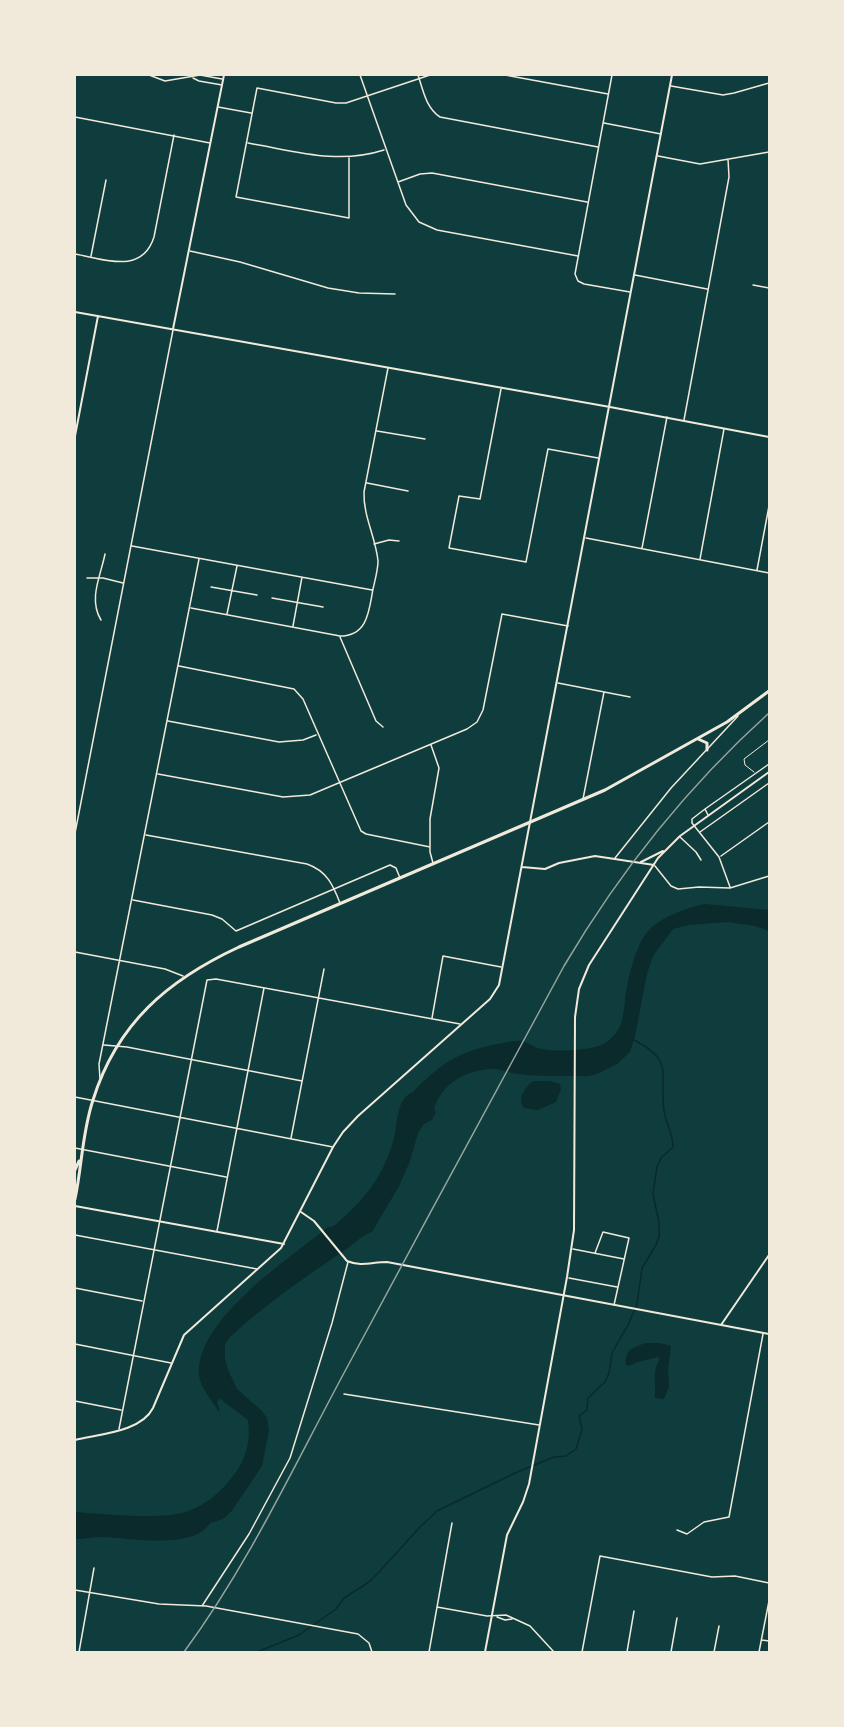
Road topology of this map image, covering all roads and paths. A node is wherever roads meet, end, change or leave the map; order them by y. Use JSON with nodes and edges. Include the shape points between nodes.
{"nodes":[{"id":1,"x":149,"y":75,"type":"edge"},
{"id":2,"x":224,"y":75,"type":"edge"},
{"id":3,"x":360,"y":75,"type":"edge"},
{"id":4,"x":418,"y":75,"type":"edge"},
{"id":5,"x":430,"y":75,"type":"edge"},
{"id":6,"x":505,"y":75,"type":"edge"},
{"id":7,"x":612,"y":75,"type":"edge"},
{"id":8,"x":672,"y":75,"type":"edge"},
{"id":9,"x":192,"y":76,"type":"edge"},
{"id":10,"x":419,"y":79,"type":"junction"},
{"id":11,"x":223,"y":80,"type":"junction"},
{"id":12,"x":769,"y":83,"type":"edge"},
{"id":13,"x":222,"y":85,"type":"junction"},
{"id":14,"x":670,"y":86,"type":"junction"},
{"id":15,"x":609,"y":94,"type":"junction"},
{"id":16,"x":367,"y":97,"type":"junction"},
{"id":17,"x":218,"y":107,"type":"junction"},
{"id":18,"x":252,"y":113,"type":"junction"},
{"id":19,"x":75,"y":117,"type":"edge"},
{"id":20,"x":603,"y":123,"type":"junction"},
{"id":21,"x":661,"y":134,"type":"junction"},
{"id":22,"x":174,"y":135,"type":"junction"},
{"id":23,"x":247,"y":142,"type":"junction"},
{"id":24,"x":210,"y":143,"type":"junction"},
{"id":25,"x":599,"y":148,"type":"junction"},
{"id":26,"x":386,"y":149,"type":"junction"},
{"id":27,"x":769,"y":152,"type":"edge"},
{"id":28,"x":657,"y":156,"type":"junction"},
{"id":29,"x":349,"y":158,"type":"junction"},
{"id":30,"x":728,"y":159,"type":"junction"},
{"id":31,"x":106,"y":180,"type":"dead end"},
{"id":32,"x":398,"y":182,"type":"junction"},
{"id":33,"x":589,"y":202,"type":"junction"},
{"id":34,"x":189,"y":251,"type":"junction"},
{"id":35,"x":75,"y":254,"type":"edge"},
{"id":36,"x":579,"y":256,"type":"junction"},
{"id":37,"x":91,"y":257,"type":"junction"},
{"id":38,"x":634,"y":275,"type":"junction"},
{"id":39,"x":753,"y":285,"type":"dead end"},
{"id":40,"x":769,"y":288,"type":"edge"},
{"id":41,"x":708,"y":289,"type":"junction"},
{"id":42,"x":631,"y":292,"type":"junction"},
{"id":43,"x":395,"y":294,"type":"dead end"},
{"id":44,"x":75,"y":312,"type":"edge"},
{"id":45,"x":98,"y":316,"type":"junction"},
{"id":46,"x":173,"y":329,"type":"junction"},
{"id":47,"x":388,"y":368,"type":"junction"},
{"id":48,"x":501,"y":388,"type":"junction"},
{"id":49,"x":610,"y":407,"type":"junction"},
{"id":50,"x":667,"y":417,"type":"junction"},
{"id":51,"x":683,"y":421,"type":"junction"},
{"id":52,"x":724,"y":429,"type":"junction"},
{"id":53,"x":376,"y":431,"type":"junction"},
{"id":54,"x":75,"y":436,"type":"edge"},
{"id":55,"x":769,"y":437,"type":"edge"},
{"id":56,"x":425,"y":439,"type":"dead end"},
{"id":57,"x":600,"y":459,"type":"junction"},
{"id":58,"x":366,"y":483,"type":"junction"},
{"id":59,"x":408,"y":491,"type":"dead end"},
{"id":60,"x":769,"y":506,"type":"edge"},
{"id":61,"x":585,"y":538,"type":"junction"},
{"id":62,"x":399,"y":541,"type":"dead end"},
{"id":63,"x":374,"y":544,"type":"junction"},
{"id":64,"x":131,"y":546,"type":"junction"},
{"id":65,"x":642,"y":549,"type":"junction"},
{"id":66,"x":105,"y":554,"type":"dead end"},
{"id":67,"x":199,"y":559,"type":"junction"},
{"id":68,"x":700,"y":560,"type":"junction"},
{"id":69,"x":237,"y":565,"type":"junction"},
{"id":70,"x":757,"y":571,"type":"junction"},
{"id":71,"x":769,"y":573,"type":"edge"},
{"id":72,"x":302,"y":577,"type":"junction"},
{"id":73,"x":87,"y":578,"type":"dead end"},
{"id":74,"x":98,"y":578,"type":"junction"},
{"id":75,"x":124,"y":583,"type":"junction"},
{"id":76,"x":211,"y":587,"type":"dead end"},
{"id":77,"x":373,"y":590,"type":"junction"},
{"id":78,"x":232,"y":591,"type":"junction"},
{"id":79,"x":257,"y":595,"type":"dead end"},
{"id":80,"x":272,"y":598,"type":"dead end"},
{"id":81,"x":298,"y":603,"type":"junction"},
{"id":82,"x":323,"y":607,"type":"dead end"},
{"id":83,"x":190,"y":608,"type":"junction"},
{"id":84,"x":227,"y":615,"type":"junction"},
{"id":85,"x":100,"y":620,"type":"dead end"},
{"id":86,"x":568,"y":626,"type":"junction"},
{"id":87,"x":293,"y":627,"type":"junction"},
{"id":88,"x":340,"y":636,"type":"junction"},
{"id":89,"x":178,"y":666,"type":"junction"},
{"id":90,"x":557,"y":683,"type":"junction"},
{"id":91,"x":769,"y":691,"type":"edge"},
{"id":92,"x":604,"y":693,"type":"junction"},
{"id":93,"x":630,"y":698,"type":"dead end"},
{"id":94,"x":739,"y":714,"type":"junction"},
{"id":95,"x":168,"y":721,"type":"junction"},
{"id":96,"x":383,"y":727,"type":"dead end"},
{"id":97,"x":318,"y":734,"type":"junction"},
{"id":98,"x":698,"y":739,"type":"junction"},
{"id":99,"x":769,"y":740,"type":"edge"},
{"id":100,"x":431,"y":744,"type":"junction"},
{"id":101,"x":706,"y":750,"type":"junction"},
{"id":102,"x":769,"y":764,"type":"edge"},
{"id":103,"x":764,"y":767,"type":"junction"},
{"id":104,"x":768,"y":772,"type":"edge"},
{"id":105,"x":157,"y":774,"type":"junction"},
{"id":106,"x":755,"y":774,"type":"junction"},
{"id":107,"x":339,"y":783,"type":"junction"},
{"id":108,"x":769,"y":783,"type":"edge"},
{"id":109,"x":583,"y":800,"type":"junction"},
{"id":110,"x":705,"y":809,"type":"junction"},
{"id":111,"x":708,"y":815,"type":"junction"},
{"id":112,"x":530,"y":822,"type":"junction"},
{"id":113,"x":769,"y":822,"type":"edge"},
{"id":114,"x":693,"y":825,"type":"junction"},
{"id":115,"x":700,"y":832,"type":"junction"},
{"id":116,"x":75,"y":833,"type":"edge"},
{"id":117,"x":146,"y":835,"type":"junction"},
{"id":118,"x":680,"y":836,"type":"junction"},
{"id":119,"x":430,"y":847,"type":"junction"},
{"id":120,"x":665,"y":849,"type":"junction"},
{"id":121,"x":719,"y":857,"type":"junction"},
{"id":122,"x":615,"y":858,"type":"junction"},
{"id":123,"x":701,"y":860,"type":"dead end"},
{"id":124,"x":639,"y":862,"type":"junction"},
{"id":125,"x":433,"y":864,"type":"junction"},
{"id":126,"x":654,"y":865,"type":"junction"},
{"id":127,"x":522,"y":867,"type":"junction"},
{"id":128,"x":769,"y":876,"type":"edge"},
{"id":129,"x":400,"y":879,"type":"junction"},
{"id":130,"x":730,"y":888,"type":"junction"},
{"id":131,"x":334,"y":890,"type":"junction"},
{"id":132,"x":132,"y":900,"type":"junction"},
{"id":133,"x":340,"y":904,"type":"junction"},
{"id":134,"x":75,"y":952,"type":"edge"},
{"id":135,"x":120,"y":960,"type":"junction"},
{"id":136,"x":503,"y":967,"type":"junction"},
{"id":137,"x":324,"y":969,"type":"dead end"},
{"id":138,"x":183,"y":976,"type":"junction"},
{"id":139,"x":264,"y":988,"type":"junction"},
{"id":140,"x":318,"y":998,"type":"junction"},
{"id":141,"x":432,"y":1019,"type":"junction"},
{"id":142,"x":460,"y":1024,"type":"junction"},
{"id":143,"x":103,"y":1045,"type":"junction"},
{"id":144,"x":118,"y":1047,"type":"junction"},
{"id":145,"x":190,"y":1060,"type":"junction"},
{"id":146,"x":248,"y":1071,"type":"junction"},
{"id":147,"x":100,"y":1080,"type":"junction"},
{"id":148,"x":302,"y":1081,"type":"junction"},
{"id":149,"x":75,"y":1097,"type":"edge"},
{"id":150,"x":93,"y":1100,"type":"junction"},
{"id":151,"x":179,"y":1117,"type":"junction"},
{"id":152,"x":237,"y":1128,"type":"junction"},
{"id":153,"x":290,"y":1139,"type":"junction"},
{"id":154,"x":333,"y":1147,"type":"junction"},
{"id":155,"x":75,"y":1148,"type":"edge"},
{"id":156,"x":81,"y":1149,"type":"junction"},
{"id":157,"x":80,"y":1160,"type":"junction"},
{"id":158,"x":170,"y":1166,"type":"junction"},
{"id":159,"x":75,"y":1170,"type":"edge"},
{"id":160,"x":227,"y":1177,"type":"junction"},
{"id":161,"x":75,"y":1199,"type":"edge"},
{"id":162,"x":75,"y":1206,"type":"edge"},
{"id":163,"x":301,"y":1212,"type":"junction"},
{"id":164,"x":159,"y":1221,"type":"junction"},
{"id":165,"x":216,"y":1232,"type":"junction"},
{"id":166,"x":75,"y":1235,"type":"edge"},
{"id":167,"x":284,"y":1244,"type":"junction"},
{"id":168,"x":572,"y":1248,"type":"junction"},
{"id":169,"x":153,"y":1250,"type":"junction"},
{"id":170,"x":595,"y":1253,"type":"junction"},
{"id":171,"x":769,"y":1255,"type":"edge"},
{"id":172,"x":625,"y":1259,"type":"junction"},
{"id":173,"x":348,"y":1262,"type":"junction"},
{"id":174,"x":257,"y":1269,"type":"junction"},
{"id":175,"x":567,"y":1277,"type":"junction"},
{"id":176,"x":618,"y":1287,"type":"junction"},
{"id":177,"x":75,"y":1288,"type":"edge"},
{"id":178,"x":564,"y":1296,"type":"junction"},
{"id":179,"x":144,"y":1301,"type":"junction"},
{"id":180,"x":614,"y":1305,"type":"junction"},
{"id":181,"x":721,"y":1325,"type":"junction"},
{"id":182,"x":763,"y":1333,"type":"junction"},
{"id":183,"x":769,"y":1334,"type":"edge"},
{"id":184,"x":75,"y":1344,"type":"edge"},
{"id":185,"x":134,"y":1355,"type":"junction"},
{"id":186,"x":172,"y":1363,"type":"junction"},
{"id":187,"x":344,"y":1394,"type":"dead end"},
{"id":188,"x":75,"y":1401,"type":"edge"},
{"id":189,"x":123,"y":1410,"type":"junction"},
{"id":190,"x":540,"y":1425,"type":"junction"},
{"id":191,"x":119,"y":1430,"type":"junction"},
{"id":192,"x":75,"y":1440,"type":"edge"},
{"id":193,"x":452,"y":1523,"type":"dead end"},
{"id":194,"x":677,"y":1530,"type":"dead end"},
{"id":195,"x":94,"y":1568,"type":"dead end"},
{"id":196,"x":769,"y":1582,"type":"edge"},
{"id":197,"x":75,"y":1590,"type":"edge"},
{"id":198,"x":90,"y":1593,"type":"junction"},
{"id":199,"x":769,"y":1601,"type":"edge"},
{"id":200,"x":202,"y":1606,"type":"junction"},
{"id":201,"x":437,"y":1607,"type":"junction"},
{"id":202,"x":634,"y":1611,"type":"dead end"},
{"id":203,"x":491,"y":1616,"type":"junction"},
{"id":204,"x":677,"y":1618,"type":"dead end"},
{"id":205,"x":719,"y":1626,"type":"dead end"},
{"id":206,"x":761,"y":1640,"type":"junction"},
{"id":207,"x":769,"y":1641,"type":"edge"},
{"id":208,"x":79,"y":1652,"type":"edge"},
{"id":209,"x":372,"y":1652,"type":"edge"},
{"id":210,"x":429,"y":1652,"type":"edge"},
{"id":211,"x":485,"y":1652,"type":"edge"},
{"id":212,"x":555,"y":1652,"type":"edge"},
{"id":213,"x":582,"y":1652,"type":"edge"},
{"id":214,"x":627,"y":1652,"type":"edge"},
{"id":215,"x":671,"y":1652,"type":"edge"},
{"id":216,"x":714,"y":1652,"type":"edge"},
{"id":217,"x":759,"y":1652,"type":"edge"}],
"edges":[{"from":1,"to":9,"type":"street","via":[[165,81]]},
{"from":2,"to":11,"type":"street"},
{"from":3,"to":16,"type":"street"},
{"from":4,"to":10,"type":"street"},
{"from":5,"to":10,"type":"street"},
{"from":6,"to":15,"type":"street"},
{"from":7,"to":15,"type":"street"},
{"from":8,"to":14,"type":"street"},
{"from":9,"to":11,"type":"street"},
{"from":9,"to":13,"type":"street"},
{"from":10,"to":16,"type":"street"},
{"from":10,"to":25,"type":"street","via":[[431,109],[440,117]]},
{"from":11,"to":13,"type":"street"},
{"from":12,"to":14,"type":"street","via":[[723,95]]},
{"from":13,"to":17,"type":"street"},
{"from":14,"to":21,"type":"street"},
{"from":15,"to":20,"type":"street"},
{"from":16,"to":18,"type":"street","via":[[336,103],[257,88]]},
{"from":16,"to":26,"type":"street"},
{"from":17,"to":18,"type":"street"},
{"from":17,"to":24,"type":"street"},
{"from":18,"to":23,"type":"street"},
{"from":19,"to":22,"type":"street"},
{"from":20,"to":21,"type":"street"},
{"from":20,"to":25,"type":"street"},
{"from":21,"to":28,"type":"street"},
{"from":22,"to":24,"type":"street"},
{"from":22,"to":37,"type":"street","via":[[150,248],[135,260],[124,262]]},
{"from":23,"to":29,"type":"street","via":[[322,157]]},
{"from":23,"to":29,"type":"street","via":[[236,197],[349,218]]},
{"from":24,"to":34,"type":"street"},
{"from":25,"to":33,"type":"street"},
{"from":26,"to":29,"type":"street"},
{"from":26,"to":32,"type":"street"},
{"from":27,"to":30,"type":"street"},
{"from":28,"to":30,"type":"street","via":[[700,164]]},
{"from":28,"to":38,"type":"street"},
{"from":30,"to":41,"type":"street","via":[[729,177]]},
{"from":31,"to":37,"type":"street"},
{"from":32,"to":33,"type":"street","via":[[432,173]]},
{"from":32,"to":36,"type":"street","via":[[411,214],[429,228]]},
{"from":33,"to":36,"type":"street"},
{"from":34,"to":43,"type":"street","via":[[328,288]]},
{"from":34,"to":46,"type":"street"},
{"from":35,"to":37,"type":"street"},
{"from":36,"to":42,"type":"street","via":[[575,272],[584,284]]},
{"from":38,"to":41,"type":"street"},
{"from":38,"to":42,"type":"street"},
{"from":39,"to":40,"type":"street"},
{"from":41,"to":51,"type":"street"},
{"from":42,"to":49,"type":"street"},
{"from":44,"to":45,"type":"street"},
{"from":45,"to":46,"type":"street"},
{"from":45,"to":54,"type":"street"},
{"from":46,"to":47,"type":"street"},
{"from":46,"to":64,"type":"street"},
{"from":47,"to":48,"type":"street"},
{"from":47,"to":53,"type":"street"},
{"from":48,"to":49,"type":"street"},
{"from":48,"to":57,"type":"street","via":[[480,500],[459,496],[449,548],[526,562],[548,449]]},
{"from":49,"to":50,"type":"street"},
{"from":49,"to":57,"type":"street"},
{"from":50,"to":51,"type":"street"},
{"from":50,"to":65,"type":"street"},
{"from":51,"to":52,"type":"street"},
{"from":52,"to":55,"type":"street"},
{"from":52,"to":68,"type":"street"},
{"from":53,"to":56,"type":"street"},
{"from":53,"to":58,"type":"street"},
{"from":57,"to":61,"type":"street"},
{"from":58,"to":59,"type":"street"},
{"from":58,"to":63,"type":"street","via":[[364,500]]},
{"from":60,"to":70,"type":"street"},
{"from":61,"to":65,"type":"street"},
{"from":61,"to":86,"type":"street"},
{"from":62,"to":63,"type":"street"},
{"from":63,"to":77,"type":"street","via":[[378,564]]},
{"from":64,"to":67,"type":"street"},
{"from":64,"to":75,"type":"street"},
{"from":65,"to":68,"type":"street"},
{"from":66,"to":74,"type":"street"},
{"from":67,"to":69,"type":"street"},
{"from":67,"to":83,"type":"street"},
{"from":68,"to":70,"type":"street"},
{"from":69,"to":72,"type":"street"},
{"from":69,"to":78,"type":"street"},
{"from":70,"to":71,"type":"street"},
{"from":72,"to":77,"type":"street"},
{"from":72,"to":81,"type":"street"},
{"from":73,"to":74,"type":"street"},
{"from":74,"to":75,"type":"street"},
{"from":74,"to":85,"type":"street","via":[[95,607]]},
{"from":75,"to":116,"type":"street"},
{"from":76,"to":78,"type":"street"},
{"from":77,"to":88,"type":"street","via":[[364,625],[355,633]]},
{"from":78,"to":79,"type":"street"},
{"from":78,"to":84,"type":"street"},
{"from":80,"to":81,"type":"street"},
{"from":81,"to":82,"type":"street"},
{"from":81,"to":87,"type":"street"},
{"from":83,"to":84,"type":"street"},
{"from":83,"to":89,"type":"street"},
{"from":84,"to":87,"type":"street"},
{"from":86,"to":90,"type":"street"},
{"from":86,"to":100,"type":"street","via":[[502,615],[483,710],[477,722]]},
{"from":87,"to":88,"type":"street"},
{"from":88,"to":96,"type":"street","via":[[376,721]]},
{"from":89,"to":95,"type":"street"},
{"from":89,"to":97,"type":"street","via":[[294,688]]},
{"from":90,"to":92,"type":"street"},
{"from":90,"to":112,"type":"street"},
{"from":91,"to":94,"type":"highway"},
{"from":92,"to":93,"type":"street"},
{"from":92,"to":109,"type":"street"},
{"from":94,"to":98,"type":"highway"},
{"from":94,"to":101,"type":"street"},
{"from":95,"to":97,"type":"street","via":[[287,742]]},
{"from":95,"to":105,"type":"street"},
{"from":97,"to":107,"type":"street"},
{"from":98,"to":101,"type":"highway","via":[[707,743]]},
{"from":98,"to":109,"type":"highway"},
{"from":99,"to":106,"type":"lane","via":[[744,759]]},
{"from":100,"to":107,"type":"street"},
{"from":100,"to":119,"type":"street","via":[[439,768]]},
{"from":101,"to":122,"type":"street"},
{"from":102,"to":103,"type":"street"},
{"from":103,"to":104,"type":"street"},
{"from":103,"to":106,"type":"street"},
{"from":104,"to":111,"type":"street"},
{"from":105,"to":107,"type":"street","via":[[283,797],[310,795]]},
{"from":105,"to":117,"type":"street"},
{"from":106,"to":110,"type":"street"},
{"from":107,"to":119,"type":"street","via":[[361,831]]},
{"from":108,"to":115,"type":"street"},
{"from":109,"to":112,"type":"highway"},
{"from":110,"to":111,"type":"street"},
{"from":110,"to":114,"type":"street","via":[[692,819]]},
{"from":111,"to":114,"type":"street"},
{"from":112,"to":125,"type":"highway"},
{"from":112,"to":127,"type":"street"},
{"from":113,"to":121,"type":"street"},
{"from":114,"to":115,"type":"street"},
{"from":114,"to":118,"type":"street"},
{"from":115,"to":121,"type":"street"},
{"from":117,"to":131,"type":"street","via":[[307,864],[323,872]]},
{"from":117,"to":132,"type":"street"},
{"from":118,"to":120,"type":"street"},
{"from":118,"to":123,"type":"street"},
{"from":119,"to":125,"type":"street"},
{"from":120,"to":124,"type":"street"},
{"from":120,"to":126,"type":"street"},
{"from":121,"to":130,"type":"street"},
{"from":122,"to":124,"type":"street"},
{"from":122,"to":127,"type":"street","via":[[590,856],[545,869]]},
{"from":124,"to":126,"type":"street"},
{"from":125,"to":129,"type":"highway"},
{"from":126,"to":130,"type":"street","via":[[675,889]]},
{"from":126,"to":168,"type":"street","via":[[599,949],[583,978],[576,1002]]},
{"from":127,"to":136,"type":"street"},
{"from":128,"to":130,"type":"street"},
{"from":129,"to":131,"type":"street","via":[[396,868],[390,866]]},
{"from":129,"to":133,"type":"highway"},
{"from":131,"to":132,"type":"street","via":[[236,931],[212,915]]},
{"from":131,"to":133,"type":"street"},
{"from":132,"to":135,"type":"street"},
{"from":133,"to":138,"type":"highway"},
{"from":134,"to":135,"type":"street"},
{"from":135,"to":138,"type":"street"},
{"from":135,"to":143,"type":"street"},
{"from":136,"to":141,"type":"street","via":[[443,956]]},
{"from":136,"to":142,"type":"street","via":[[493,995]]},
{"from":137,"to":140,"type":"street"},
{"from":138,"to":144,"type":"highway","via":[[147,1008]]},
{"from":139,"to":140,"type":"street"},
{"from":139,"to":145,"type":"street","via":[[209,980]]},
{"from":139,"to":146,"type":"street"},
{"from":140,"to":141,"type":"street"},
{"from":140,"to":148,"type":"street"},
{"from":141,"to":142,"type":"street"},
{"from":142,"to":154,"type":"street","via":[[350,1124]]},
{"from":143,"to":144,"type":"street"},
{"from":143,"to":147,"type":"street"},
{"from":144,"to":145,"type":"street"},
{"from":144,"to":147,"type":"highway"},
{"from":145,"to":146,"type":"street"},
{"from":145,"to":151,"type":"street"},
{"from":146,"to":148,"type":"street"},
{"from":146,"to":152,"type":"street"},
{"from":147,"to":150,"type":"highway"},
{"from":148,"to":153,"type":"street"},
{"from":149,"to":150,"type":"street"},
{"from":150,"to":151,"type":"street"},
{"from":150,"to":156,"type":"highway"},
{"from":151,"to":152,"type":"street"},
{"from":151,"to":158,"type":"street"},
{"from":152,"to":153,"type":"street"},
{"from":152,"to":160,"type":"street"},
{"from":153,"to":154,"type":"street"},
{"from":154,"to":163,"type":"street"},
{"from":155,"to":156,"type":"street"},
{"from":156,"to":157,"type":"highway"},
{"from":156,"to":158,"type":"street"},
{"from":157,"to":159,"type":"highway"},
{"from":157,"to":161,"type":"highway"},
{"from":158,"to":160,"type":"street"},
{"from":158,"to":164,"type":"street"},
{"from":160,"to":165,"type":"street"},
{"from":162,"to":164,"type":"street"},
{"from":163,"to":167,"type":"street"},
{"from":163,"to":173,"type":"street","via":[[312,1219]]},
{"from":164,"to":165,"type":"street"},
{"from":164,"to":169,"type":"street"},
{"from":165,"to":167,"type":"street"},
{"from":166,"to":169,"type":"street"},
{"from":167,"to":174,"type":"street"},
{"from":168,"to":170,"type":"street"},
{"from":168,"to":175,"type":"street"},
{"from":169,"to":174,"type":"street"},
{"from":169,"to":179,"type":"street"},
{"from":170,"to":172,"type":"street"},
{"from":170,"to":172,"type":"street","via":[[600,1235],[606,1232],[629,1238]]},
{"from":171,"to":181,"type":"street"},
{"from":172,"to":176,"type":"street"},
{"from":173,"to":178,"type":"street","via":[[387,1262]]},
{"from":173,"to":200,"type":"street","via":[[290,1458],[249,1534]]},
{"from":174,"to":186,"type":"street","via":[[189,1329]]},
{"from":175,"to":176,"type":"street"},
{"from":175,"to":178,"type":"street"},
{"from":176,"to":180,"type":"street"},
{"from":177,"to":179,"type":"street"},
{"from":178,"to":180,"type":"street"},
{"from":178,"to":190,"type":"street"},
{"from":179,"to":185,"type":"street"},
{"from":180,"to":181,"type":"street"},
{"from":181,"to":182,"type":"street"},
{"from":182,"to":183,"type":"street"},
{"from":182,"to":194,"type":"street","via":[[729,1517],[704,1522],[687,1534]]},
{"from":184,"to":185,"type":"street"},
{"from":185,"to":186,"type":"street"},
{"from":185,"to":189,"type":"street"},
{"from":186,"to":191,"type":"street","via":[[147,1418]]},
{"from":187,"to":190,"type":"street"},
{"from":188,"to":189,"type":"street"},
{"from":189,"to":191,"type":"street"},
{"from":190,"to":203,"type":"street","via":[[526,1494],[507,1535]]},
{"from":191,"to":192,"type":"street"},
{"from":193,"to":201,"type":"street"},
{"from":195,"to":198,"type":"street"},
{"from":196,"to":213,"type":"street","via":[[735,1576],[711,1577],[600,1556]]},
{"from":197,"to":198,"type":"street"},
{"from":198,"to":200,"type":"street","via":[[159,1605]]},
{"from":198,"to":208,"type":"street"},
{"from":199,"to":206,"type":"street"},
{"from":200,"to":209,"type":"street","via":[[358,1634]]},
{"from":201,"to":203,"type":"street"},
{"from":201,"to":210,"type":"street"},
{"from":202,"to":214,"type":"street"},
{"from":203,"to":211,"type":"street"},
{"from":203,"to":212,"type":"street","via":[[501,1614],[530,1626]]},
{"from":204,"to":215,"type":"street"},
{"from":205,"to":216,"type":"street"},
{"from":206,"to":207,"type":"street"},
{"from":206,"to":217,"type":"street"}]}
